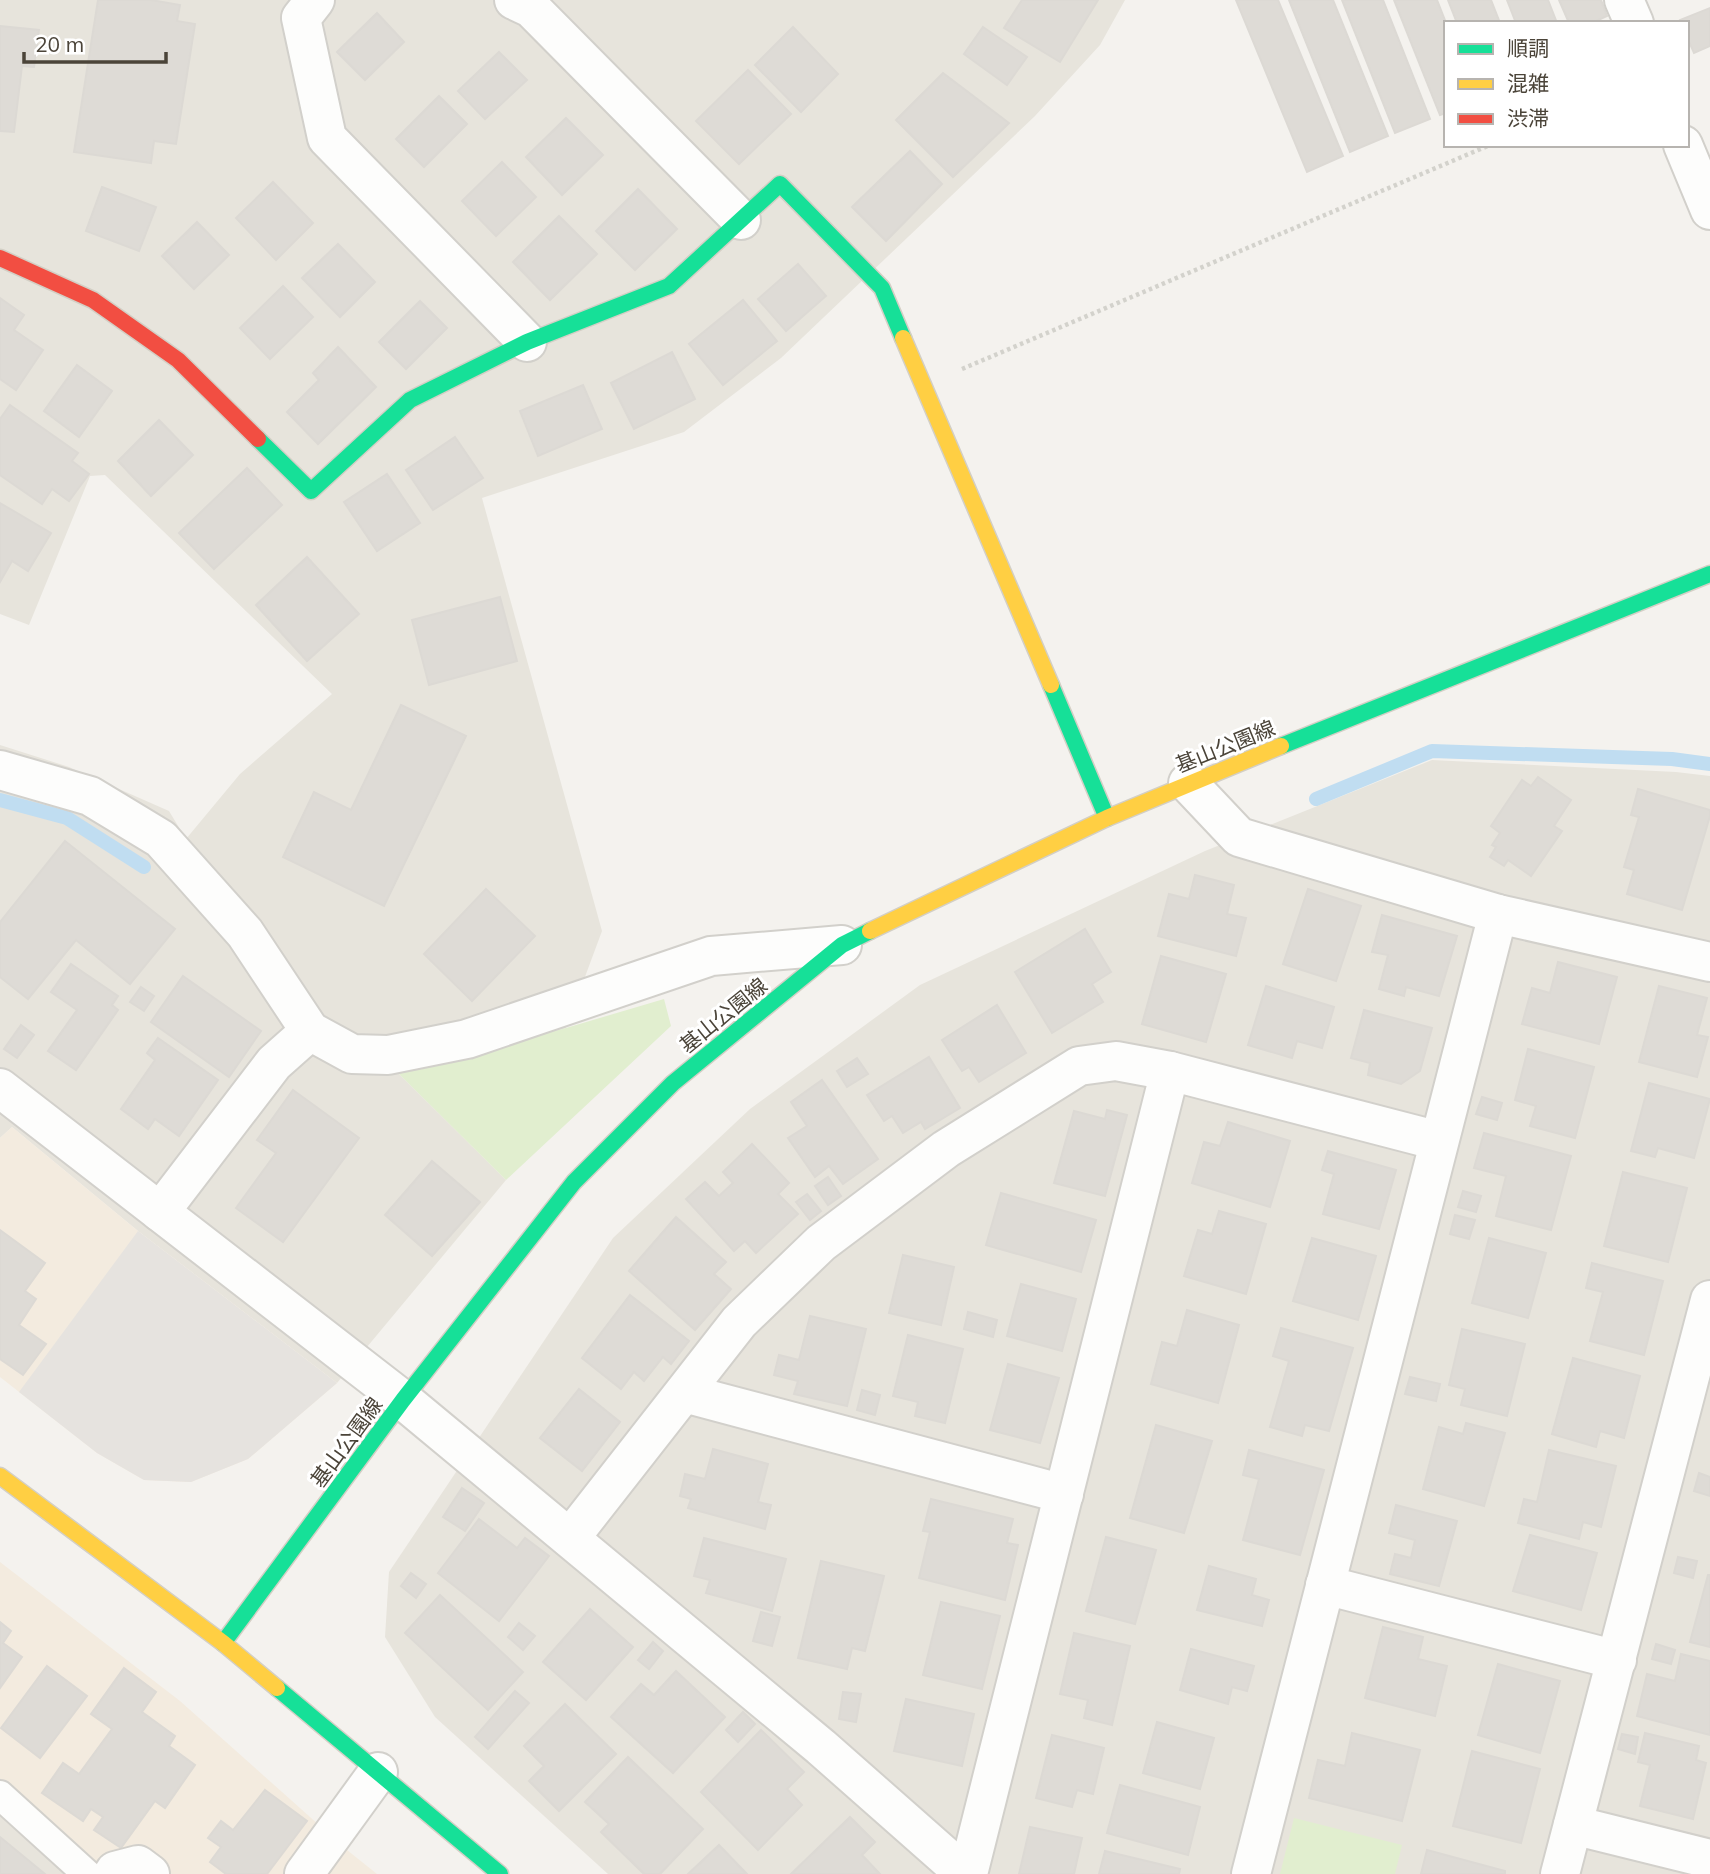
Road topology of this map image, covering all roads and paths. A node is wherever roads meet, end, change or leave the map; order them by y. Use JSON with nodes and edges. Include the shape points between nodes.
{"nodes":[{"id":1,"x":315,"y":0,"type":"edge"},
{"id":2,"x":514,"y":0,"type":"edge"},
{"id":3,"x":1624,"y":0,"type":"edge"},
{"id":4,"x":1633,"y":21,"type":"edge"},
{"id":5,"x":1485,"y":147,"type":"edge"},
{"id":6,"x":1684,"y":147,"type":"edge"},
{"id":7,"x":1710,"y":210,"type":"edge"},
{"id":8,"x":741,"y":220,"type":"junction"},
{"id":9,"x":0,"y":258,"type":"edge"},
{"id":10,"x":527,"y":342,"type":"junction"},
{"id":11,"x":924,"y":385,"type":"junction"},
{"id":12,"x":1710,"y":574,"type":"edge"},
{"id":13,"x":0,"y":770,"type":"edge"},
{"id":14,"x":1188,"y":783,"type":"junction"},
{"id":15,"x":1107,"y":818,"type":"junction"},
{"id":16,"x":1499,"y":914,"type":"junction"},
{"id":17,"x":842,"y":944,"type":"junction"},
{"id":18,"x":1710,"y":961,"type":"edge"},
{"id":19,"x":310,"y":1031,"type":"junction"},
{"id":20,"x":1170,"y":1071,"type":"junction"},
{"id":21,"x":0,"y":1088,"type":"edge"},
{"id":22,"x":1439,"y":1141,"type":"junction"},
{"id":23,"x":160,"y":1212,"type":"junction"},
{"id":24,"x":1710,"y":1300,"type":"edge"},
{"id":25,"x":684,"y":1393,"type":"junction"},
{"id":26,"x":403,"y":1400,"type":"junction"},
{"id":27,"x":0,"y":1476,"type":"edge"},
{"id":28,"x":1064,"y":1494,"type":"junction"},
{"id":29,"x":570,"y":1538,"type":"junction"},
{"id":30,"x":1325,"y":1585,"type":"junction"},
{"id":31,"x":223,"y":1643,"type":"junction"},
{"id":32,"x":1617,"y":1660,"type":"junction"},
{"id":33,"x":377,"y":1772,"type":"junction"},
{"id":34,"x":0,"y":1795,"type":"edge"},
{"id":35,"x":1573,"y":1825,"type":"junction"},
{"id":36,"x":1710,"y":1859,"type":"edge"},
{"id":37,"x":87,"y":1874,"type":"edge"},
{"id":38,"x":113,"y":1874,"type":"edge"},
{"id":39,"x":150,"y":1874,"type":"edge"},
{"id":40,"x":304,"y":1874,"type":"edge"},
{"id":41,"x":500,"y":1874,"type":"edge"},
{"id":42,"x":966,"y":1874,"type":"edge"},
{"id":43,"x":1251,"y":1874,"type":"edge"},
{"id":44,"x":1560,"y":1874,"type":"edge"}],
"edges":[{"from":1,"to":10,"type":"street","via":[[301,18],[327,138]]},
{"from":2,"to":8,"type":"street","via":[[531,8]]},
{"from":3,"to":4,"type":"street"},
{"from":5,"to":11,"type":"path"},
{"from":6,"to":7,"type":"street"},
{"from":8,"to":10,"type":"main road","via":[[669,286]]},
{"from":8,"to":11,"type":"main road","via":[[780,184],[883,288]]},
{"from":9,"to":10,"type":"main road","via":[[93,300],[178,360],[312,491],[410,401]]},
{"from":11,"to":15,"type":"main road"},
{"from":12,"to":14,"type":"main road","name":"基山公園線"},
{"from":13,"to":19,"type":"street","via":[[90,796],[161,839],[246,933]]},
{"from":14,"to":15,"type":"main road","name":"基山公園線"},
{"from":14,"to":16,"type":"street","via":[[1239,837]]},
{"from":15,"to":17,"type":"main road","name":"基山公園線"},
{"from":16,"to":18,"type":"street"},
{"from":16,"to":22,"type":"street"},
{"from":17,"to":19,"type":"street","via":[[710,957],[467,1039],[388,1055],[352,1054]]},
{"from":17,"to":26,"type":"main road","name":"基山公園線","via":[[673,1083],[574,1182]]},
{"from":19,"to":23,"type":"street","via":[[274,1063]]},
{"from":20,"to":22,"type":"street"},
{"from":20,"to":25,"type":"street","via":[[1116,1061],[1079,1066],[946,1149],[821,1243],[739,1322]]},
{"from":20,"to":28,"type":"street"},
{"from":21,"to":23,"type":"street"},
{"from":22,"to":30,"type":"street"},
{"from":23,"to":26,"type":"street"},
{"from":24,"to":32,"type":"street"},
{"from":25,"to":28,"type":"street"},
{"from":25,"to":29,"type":"street"},
{"from":26,"to":29,"type":"street"},
{"from":26,"to":31,"type":"main road","name":"基山公園線"},
{"from":27,"to":31,"type":"main road"},
{"from":28,"to":42,"type":"street"},
{"from":29,"to":42,"type":"street"},
{"from":30,"to":32,"type":"street"},
{"from":30,"to":43,"type":"street"},
{"from":31,"to":33,"type":"main road"},
{"from":32,"to":35,"type":"street"},
{"from":33,"to":40,"type":"street"},
{"from":33,"to":41,"type":"main road"},
{"from":34,"to":37,"type":"lane"},
{"from":35,"to":36,"type":"street"},
{"from":35,"to":44,"type":"street"},
{"from":38,"to":39,"type":"street","via":[[138,1865]]}]}
